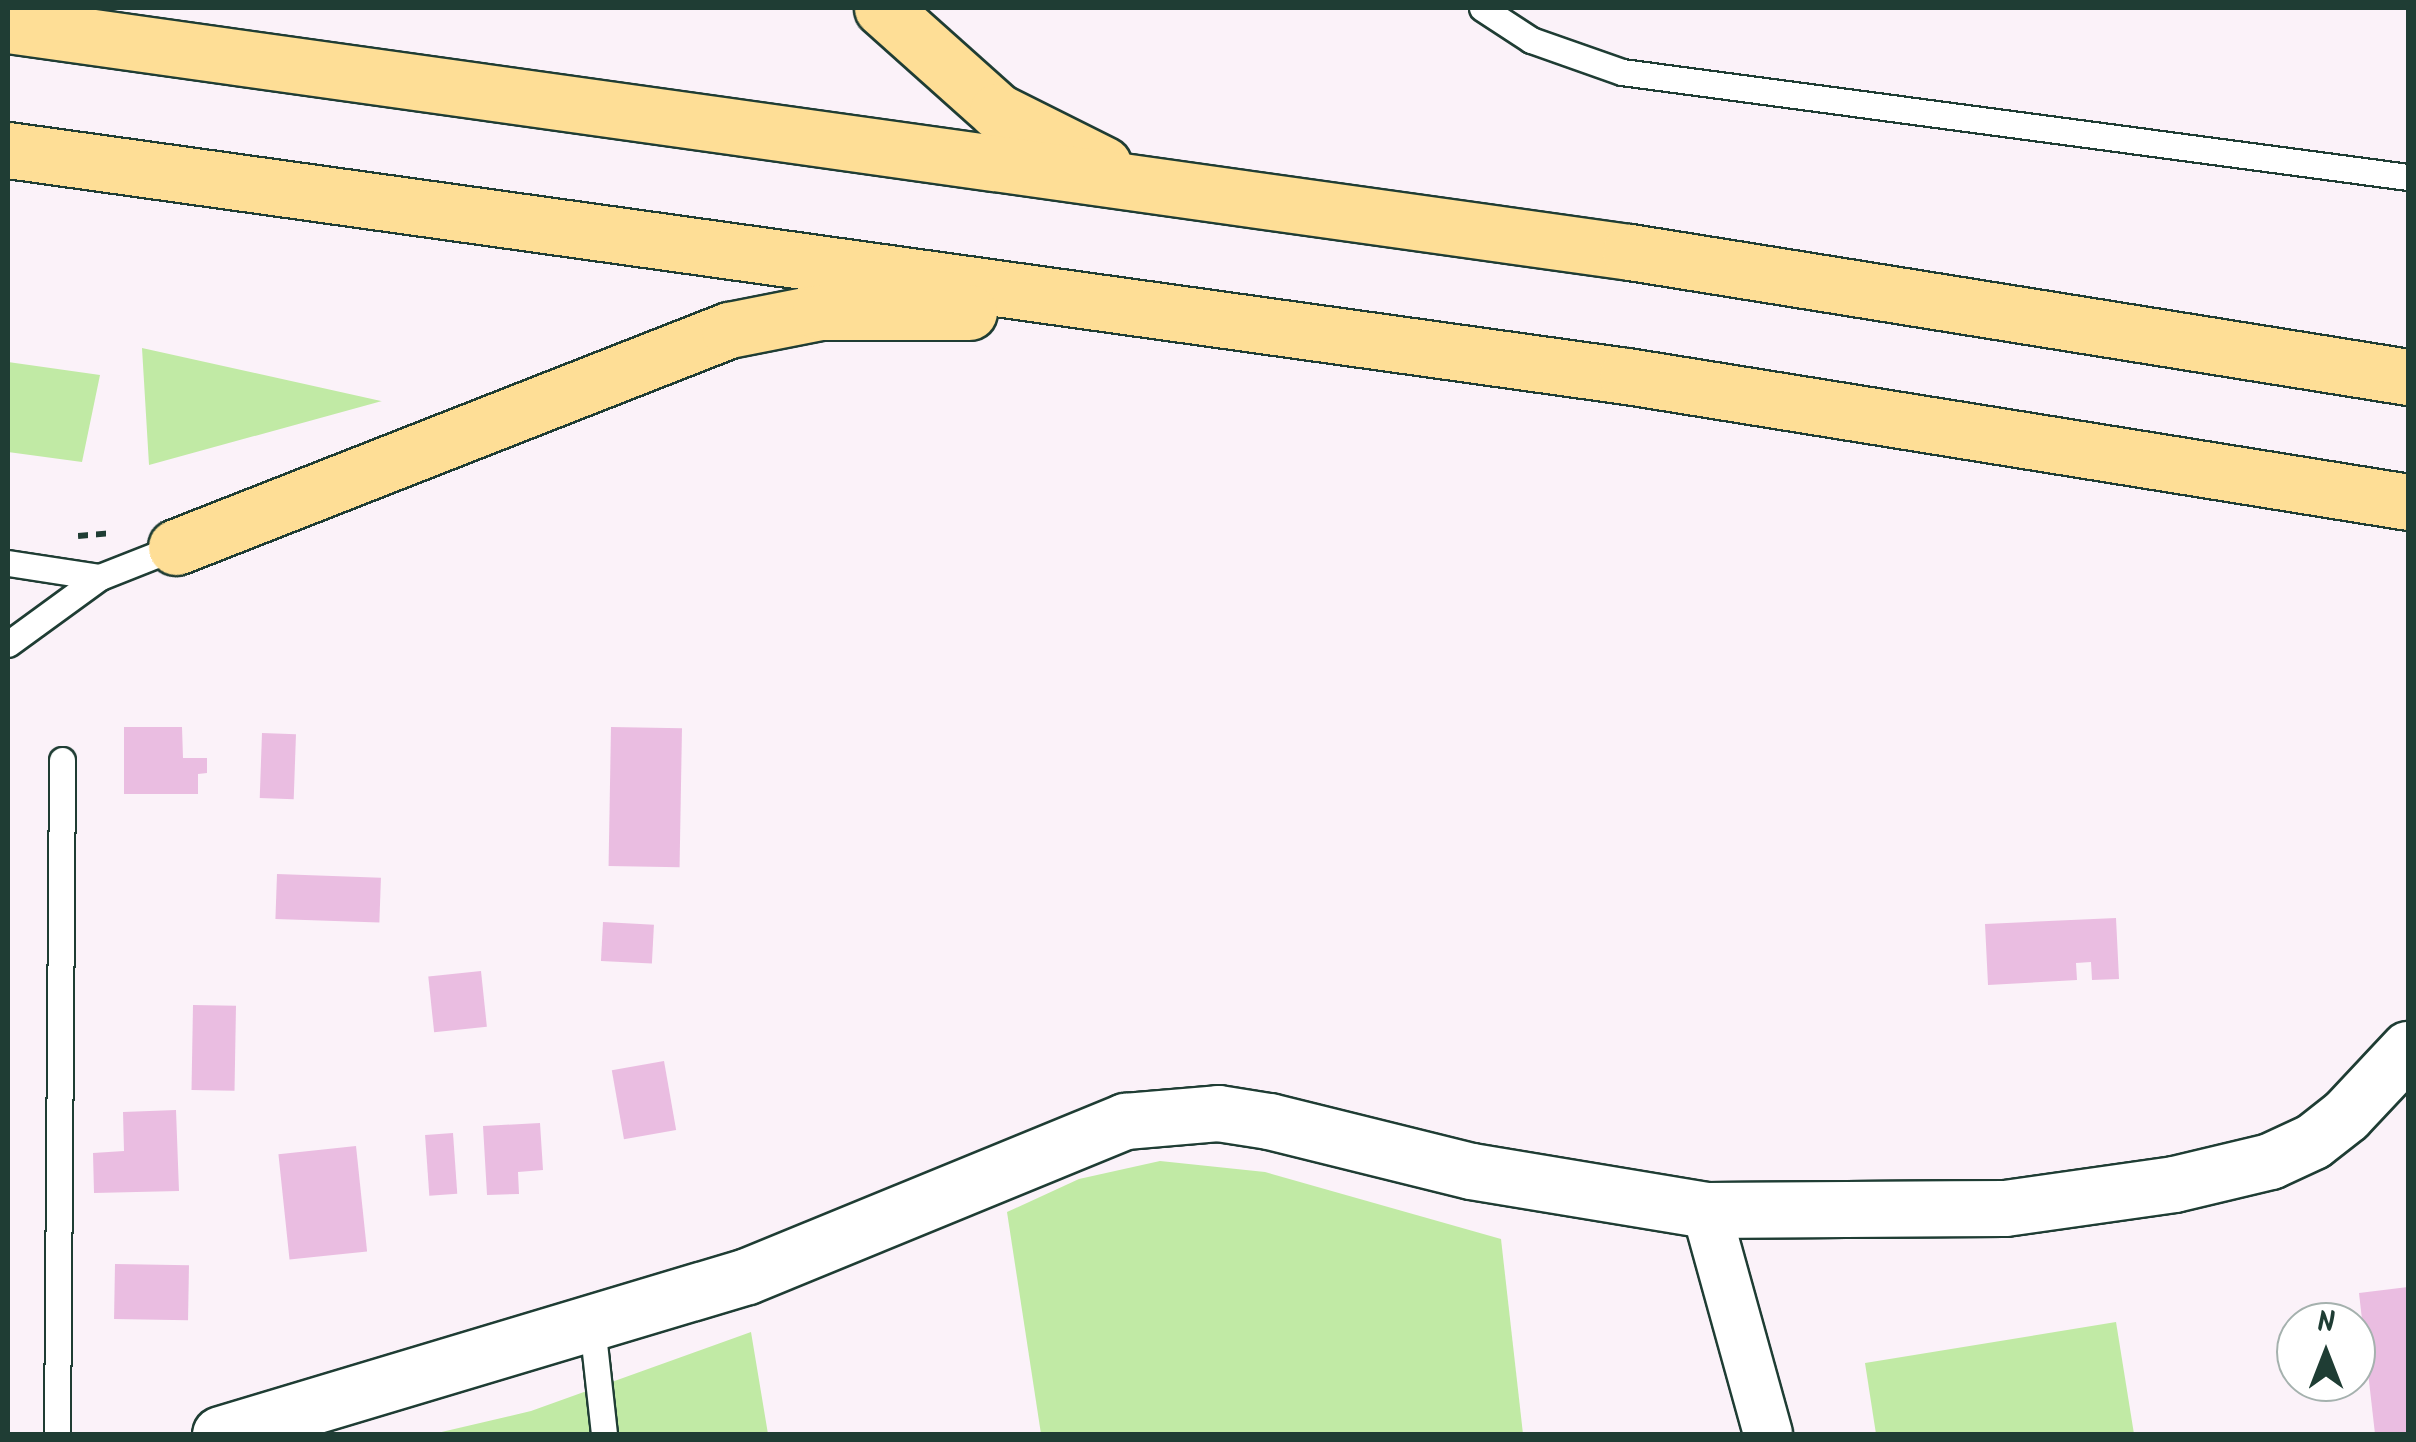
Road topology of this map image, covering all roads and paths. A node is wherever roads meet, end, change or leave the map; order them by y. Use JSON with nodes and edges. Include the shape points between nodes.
{"nodes":[{"id":1,"x":882,"y":8,"type":"edge"},
{"id":2,"x":1482,"y":8,"type":"edge"},
{"id":3,"x":8,"y":25,"type":"edge"},
{"id":4,"x":8,"y":150,"type":"edge"},
{"id":5,"x":2408,"y":177,"type":"edge"},
{"id":6,"x":1141,"y":184,"type":"junction"},
{"id":7,"x":1167,"y":311,"type":"junction"},
{"id":8,"x":2408,"y":377,"type":"edge"},
{"id":9,"x":2408,"y":502,"type":"edge"},
{"id":10,"x":176,"y":547,"type":"joint"},
{"id":11,"x":8,"y":563,"type":"edge"},
{"id":12,"x":100,"y":577,"type":"junction"},
{"id":13,"x":8,"y":644,"type":"edge"},
{"id":14,"x":62,"y":760,"type":"dead end"},
{"id":15,"x":2408,"y":1049,"type":"edge"},
{"id":16,"x":1706,"y":1210,"type":"junction"},
{"id":17,"x":592,"y":1324,"type":"junction"},
{"id":18,"x":57,"y":1434,"type":"edge"},
{"id":19,"x":220,"y":1434,"type":"edge"},
{"id":20,"x":604,"y":1434,"type":"edge"},
{"id":21,"x":1768,"y":1434,"type":"edge"}],
"edges":[{"from":1,"to":6,"type":"highway","via":[[998,111]]},
{"from":2,"to":5,"type":"lane","via":[[1532,40],[1622,72]]},
{"from":3,"to":6,"type":"highway"},
{"from":4,"to":7,"type":"highway"},
{"from":6,"to":8,"type":"highway","via":[[1763,272]]},
{"from":7,"to":9,"type":"highway","via":[[1966,428]]},
{"from":7,"to":10,"type":"highway","via":[[820,312],[729,330]]},
{"from":10,"to":12,"type":"lane"},
{"from":11,"to":12,"type":"lane"},
{"from":12,"to":13,"type":"lane"},
{"from":14,"to":18,"type":"lane"},
{"from":15,"to":16,"type":"street","via":[[2312,1141],[2270,1161],[2174,1184],[2006,1208]]},
{"from":16,"to":17,"type":"street","via":[[1472,1171],[1269,1120],[1171,1115],[1074,1138],[747,1276]]},
{"from":16,"to":21,"type":"street"},
{"from":17,"to":19,"type":"street"},
{"from":17,"to":20,"type":"lane"}]}
